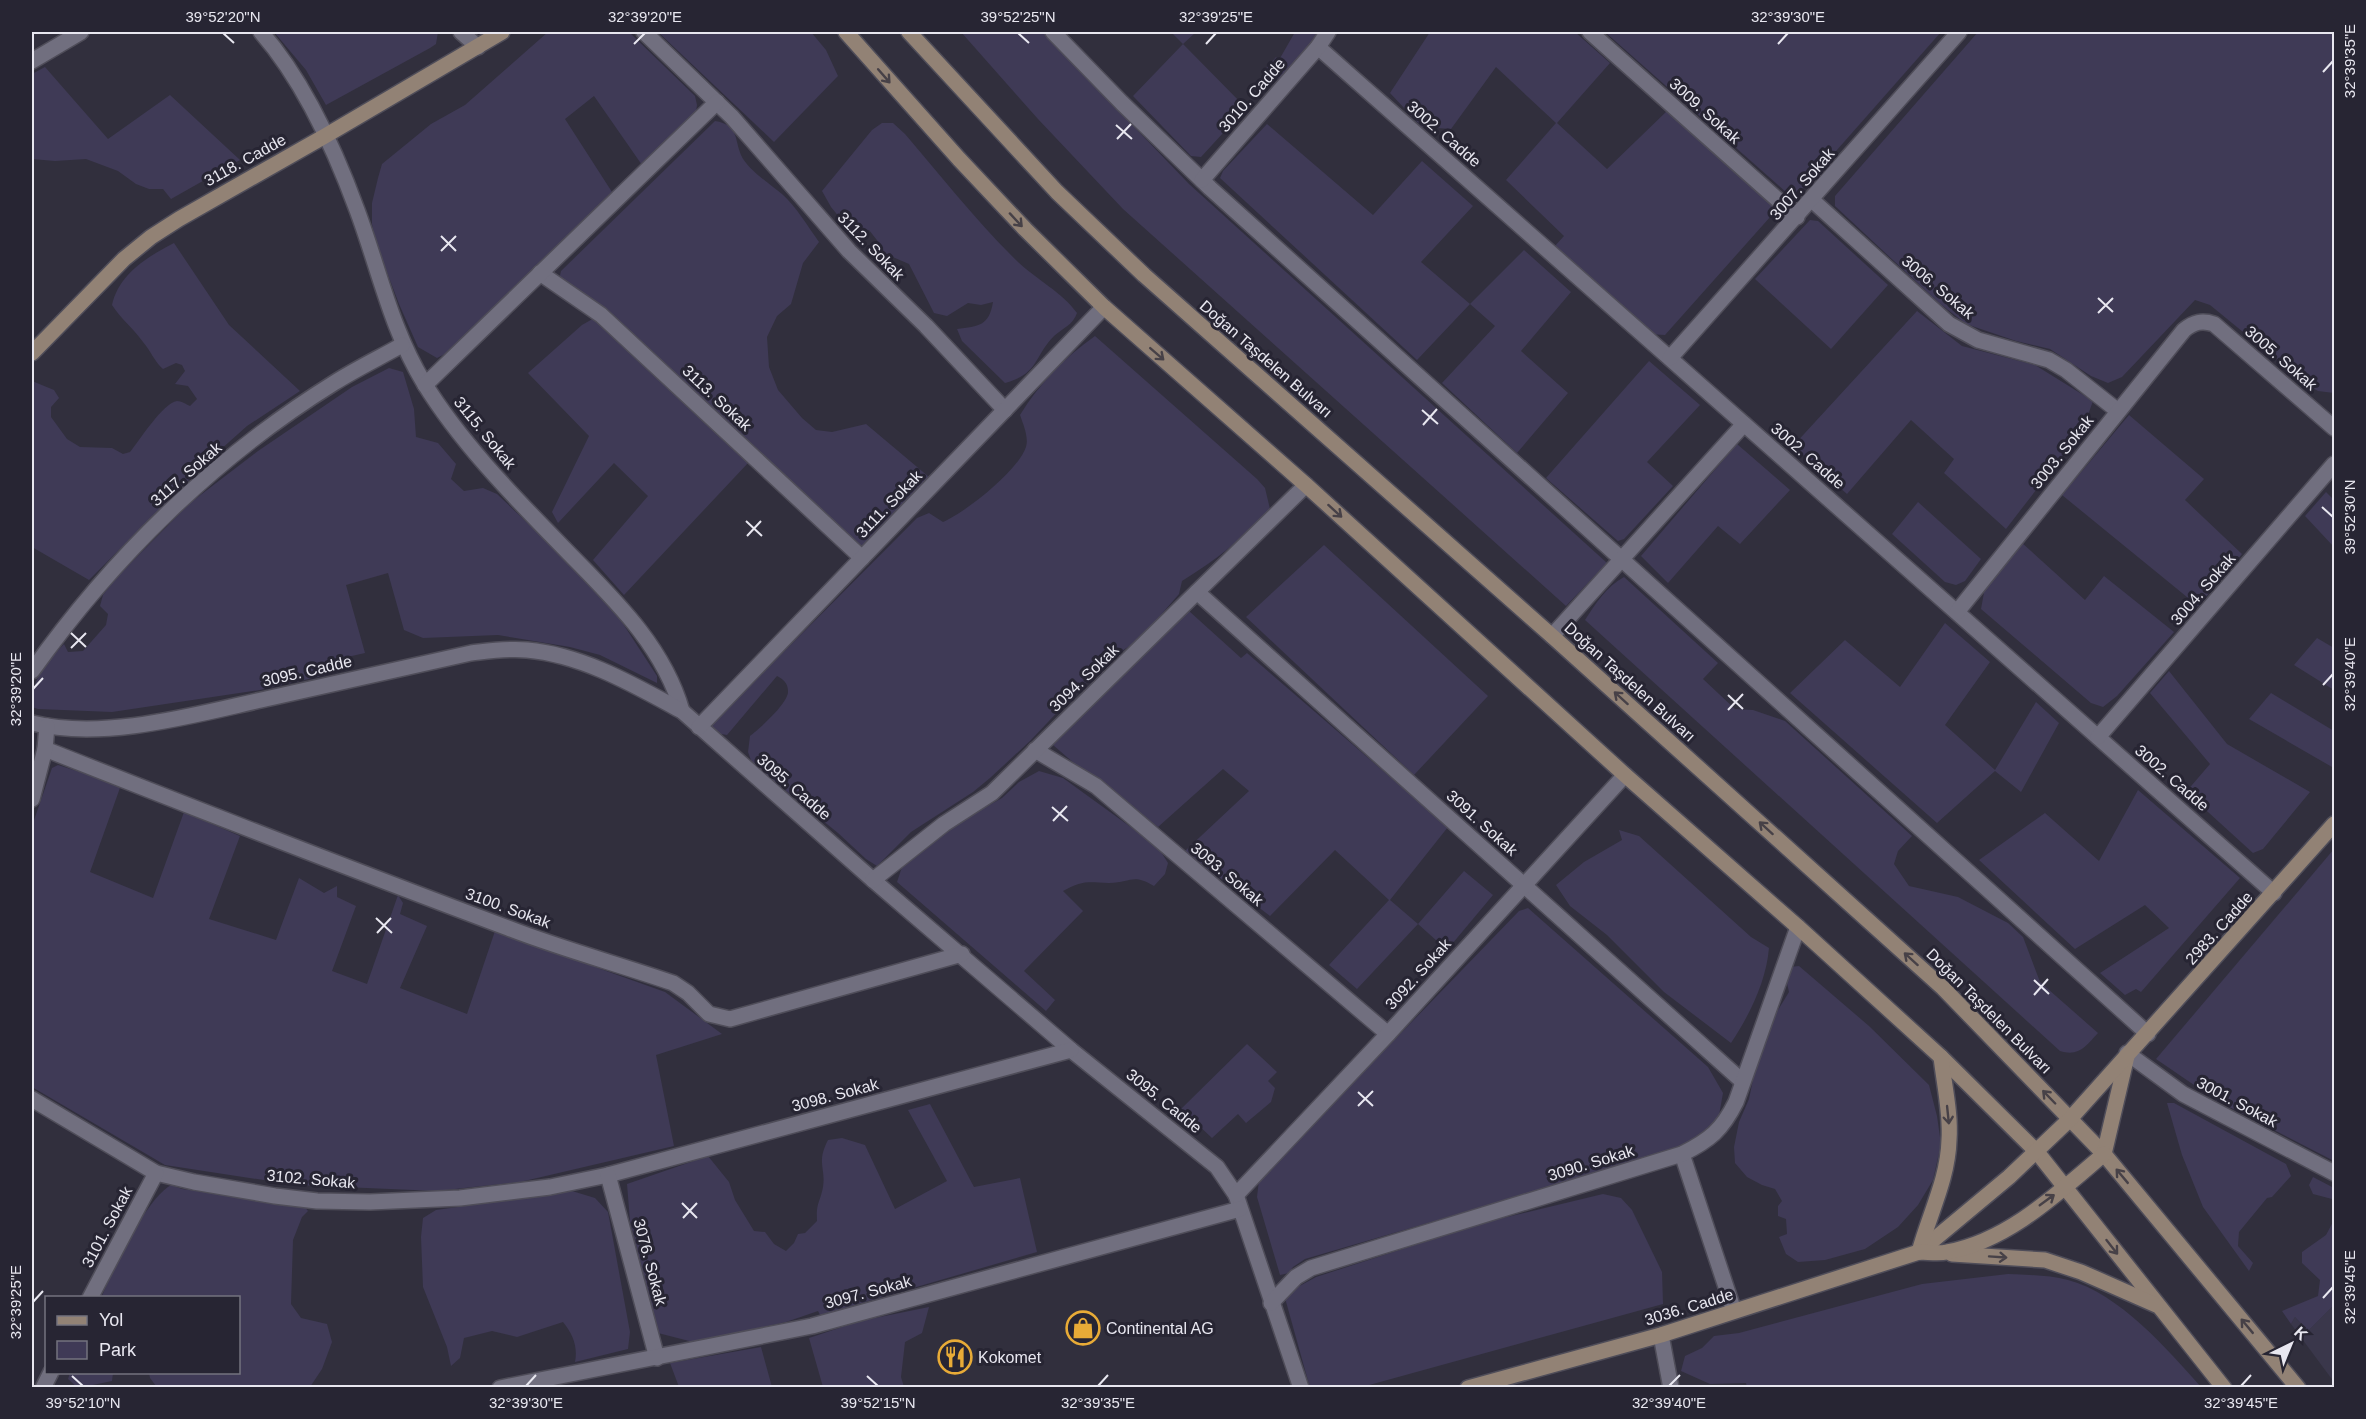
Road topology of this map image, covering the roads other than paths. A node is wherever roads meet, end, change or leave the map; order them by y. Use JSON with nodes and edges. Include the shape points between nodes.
{"nodes":[{"id":1,"x":81,"y":32,"type":"edge"},
{"id":2,"x":261,"y":32,"type":"edge"},
{"id":3,"x":461,"y":32,"type":"edge"},
{"id":4,"x":502,"y":32,"type":"edge"},
{"id":5,"x":644,"y":32,"type":"edge"},
{"id":6,"x":846,"y":32,"type":"edge"},
{"id":7,"x":909,"y":32,"type":"edge"},
{"id":8,"x":1053,"y":32,"type":"edge"},
{"id":9,"x":1328,"y":32,"type":"edge"},
{"id":10,"x":1590,"y":32,"type":"edge"},
{"id":11,"x":1959,"y":32,"type":"edge"},
{"id":12,"x":478,"y":47,"type":"junction"},
{"id":13,"x":1318,"y":47,"type":"junction"},
{"id":14,"x":32,"y":61,"type":"edge"},
{"id":15,"x":717,"y":102,"type":"junction"},
{"id":16,"x":325,"y":136,"type":"junction"},
{"id":17,"x":1202,"y":180,"type":"junction"},
{"id":18,"x":1812,"y":200,"type":"junction"},
{"id":19,"x":1797,"y":217,"type":"junction"},
{"id":20,"x":540,"y":273,"type":"junction"},
{"id":21,"x":1104,"y":307,"type":"junction"},
{"id":22,"x":2200,"y":321,"type":"joint"},
{"id":23,"x":402,"y":345,"type":"junction"},
{"id":24,"x":32,"y":353,"type":"edge"},
{"id":25,"x":1670,"y":358,"type":"junction"},
{"id":26,"x":425,"y":385,"type":"junction"},
{"id":27,"x":1005,"y":410,"type":"junction"},
{"id":28,"x":2118,"y":411,"type":"junction"},
{"id":29,"x":1744,"y":424,"type":"junction"},
{"id":30,"x":2334,"y":428,"type":"edge"},
{"id":31,"x":2334,"y":465,"type":"edge"},
{"id":32,"x":1305,"y":485,"type":"junction"},
{"id":33,"x":862,"y":558,"type":"junction"},
{"id":34,"x":1622,"y":559,"type":"junction"},
{"id":35,"x":1197,"y":592,"type":"junction"},
{"id":36,"x":1957,"y":612,"type":"junction"},
{"id":37,"x":1552,"y":636,"type":"junction"},
{"id":38,"x":32,"y":671,"type":"edge"},
{"id":39,"x":682,"y":711,"type":"junction"},
{"id":40,"x":32,"y":723,"type":"edge"},
{"id":41,"x":47,"y":726,"type":"junction"},
{"id":42,"x":699,"y":727,"type":"junction"},
{"id":43,"x":2098,"y":737,"type":"junction"},
{"id":44,"x":45,"y":749,"type":"junction"},
{"id":45,"x":1035,"y":750,"type":"junction"},
{"id":46,"x":1625,"y":775,"type":"junction"},
{"id":47,"x":32,"y":799,"type":"edge"},
{"id":48,"x":2334,"y":824,"type":"edge"},
{"id":49,"x":873,"y":880,"type":"junction"},
{"id":50,"x":1524,"y":886,"type":"junction"},
{"id":51,"x":2274,"y":893,"type":"junction"},
{"id":52,"x":1798,"y":927,"type":"junction"},
{"id":53,"x":962,"y":954,"type":"junction"},
{"id":54,"x":1388,"y":1034,"type":"junction"},
{"id":55,"x":2148,"y":1034,"type":"junction"},
{"id":56,"x":1071,"y":1050,"type":"junction"},
{"id":57,"x":2127,"y":1053,"type":"junction"},
{"id":58,"x":1941,"y":1057,"type":"junction"},
{"id":59,"x":1742,"y":1082,"type":"junction"},
{"id":60,"x":32,"y":1099,"type":"edge"},
{"id":61,"x":2070,"y":1119,"type":"junction"},
{"id":62,"x":2037,"y":1152,"type":"junction"},
{"id":63,"x":1682,"y":1154,"type":"junction"},
{"id":64,"x":2104,"y":1154,"type":"junction"},
{"id":65,"x":156,"y":1173,"type":"junction"},
{"id":66,"x":2334,"y":1173,"type":"edge"},
{"id":67,"x":608,"y":1175,"type":"junction"},
{"id":68,"x":2066,"y":1186,"type":"junction"},
{"id":69,"x":1238,"y":1202,"type":"junction"},
{"id":70,"x":1919,"y":1252,"type":"junction"},
{"id":71,"x":91,"y":1296,"type":"edge"},
{"id":72,"x":1271,"y":1303,"type":"junction"},
{"id":73,"x":2157,"y":1306,"type":"junction"},
{"id":74,"x":1734,"y":1311,"type":"junction"},
{"id":75,"x":1661,"y":1335,"type":"junction"},
{"id":76,"x":657,"y":1358,"type":"junction"},
{"id":77,"x":50,"y":1374,"type":"edge"},
{"id":78,"x":517,"y":1386,"type":"edge"},
{"id":79,"x":43,"y":1388,"type":"edge"},
{"id":80,"x":500,"y":1388,"type":"edge"},
{"id":81,"x":1301,"y":1388,"type":"edge"},
{"id":82,"x":1468,"y":1388,"type":"edge"},
{"id":83,"x":1671,"y":1388,"type":"edge"},
{"id":84,"x":2224,"y":1388,"type":"edge"},
{"id":85,"x":2298,"y":1388,"type":"edge"}],
"edges":[{"from":1,"to":14,"type":"street"},
{"from":2,"to":16,"type":"street","name":"3115. Sokak","via":[[292,75]]},
{"from":3,"to":12,"type":"street"},
{"from":4,"to":12,"type":"main road","name":"3118. Cadde"},
{"from":5,"to":15,"type":"street","name":"3112. Sokak"},
{"from":6,"to":21,"type":"main road","one_way":true,"via":[[959,159]]},
{"from":7,"to":37,"type":"main road","name":"Doğan Taşdelen Bulvarı","via":[[1084,219]]},
{"from":8,"to":17,"type":"street"},
{"from":9,"to":13,"type":"street","name":"3010. Cadde"},
{"from":10,"to":19,"type":"street","name":"3009. Sokak"},
{"from":11,"to":18,"type":"street","name":"3007. Sokak"},
{"from":12,"to":16,"type":"main road","name":"3118. Cadde"},
{"from":13,"to":17,"type":"street","name":"3010. Cadde"},
{"from":13,"to":25,"type":"street","name":"3002. Cadde"},
{"from":15,"to":20,"type":"street"},
{"from":15,"to":27,"type":"street","name":"3112. Sokak","via":[[849,251]]},
{"from":16,"to":23,"type":"street","name":"3115. Sokak","via":[[357,210]]},
{"from":16,"to":24,"type":"main road","name":"3118. Cadde","via":[[151,237],[124,259]]},
{"from":17,"to":34,"type":"street"},
{"from":18,"to":19,"type":"street","name":"3007. Sokak"},
{"from":18,"to":28,"type":"street","name":"3006. Sokak","via":[[1948,324],[1978,340],[2049,360]]},
{"from":19,"to":25,"type":"street","name":"3007. Sokak"},
{"from":20,"to":26,"type":"street"},
{"from":20,"to":33,"type":"street","name":"3113. Sokak","via":[[601,315]]},
{"from":21,"to":27,"type":"street","name":"3111. Sokak"},
{"from":21,"to":32,"type":"main road","one_way":true},
{"from":22,"to":28,"type":"street","name":"3003. Sokak","via":[[2184,330]]},
{"from":22,"to":30,"type":"street","name":"3005. Sokak","via":[[2214,324]]},
{"from":23,"to":26,"type":"street","name":"3115. Sokak"},
{"from":23,"to":38,"type":"street","name":"3117. Sokak","via":[[334,383],[196,486],[127,552],[63,627]]},
{"from":25,"to":29,"type":"street","name":"3002. Cadde"},
{"from":26,"to":39,"type":"street","name":"3115. Sokak","via":[[483,464],[645,636],[676,688]]},
{"from":27,"to":33,"type":"street","name":"3111. Sokak"},
{"from":28,"to":36,"type":"street","name":"3003. Sokak"},
{"from":29,"to":34,"type":"street"},
{"from":29,"to":36,"type":"street","name":"3002. Cadde"},
{"from":31,"to":43,"type":"street","name":"3004. Sokak"},
{"from":32,"to":35,"type":"street","name":"3094. Sokak"},
{"from":32,"to":46,"type":"main road","one_way":true},
{"from":33,"to":42,"type":"street","name":"3111. Sokak"},
{"from":34,"to":37,"type":"street"},
{"from":34,"to":55,"type":"street"},
{"from":35,"to":45,"type":"street","name":"3094. Sokak"},
{"from":35,"to":50,"type":"street","name":"3091. Sokak"},
{"from":36,"to":43,"type":"street","name":"3002. Cadde"},
{"from":61,"to":37,"type":"main road","name":"Doğan Taşdelen Bulvarı","one_way":true,"via":[[1935,981]]},
{"from":39,"to":41,"type":"street","name":"3095. Cadde","via":[[627,682],[570,659],[515,650],[471,653],[140,724],[102,728]]},
{"from":39,"to":42,"type":"street","name":"3095. Cadde"},
{"from":40,"to":41,"type":"street","name":"3095. Cadde"},
{"from":41,"to":44,"type":"street"},
{"from":42,"to":49,"type":"street","name":"3095. Cadde"},
{"from":43,"to":51,"type":"street","name":"3002. Cadde"},
{"from":44,"to":47,"type":"street"},
{"from":44,"to":53,"type":"street","name":"3100. Sokak","via":[[356,872],[673,983],[709,1014],[730,1018]]},
{"from":45,"to":49,"type":"street","name":"3094. Sokak","via":[[992,793],[944,824]]},
{"from":45,"to":54,"type":"street","name":"3093. Sokak","via":[[1096,786]]},
{"from":46,"to":50,"type":"street","name":"3092. Sokak"},
{"from":46,"to":52,"type":"main road"},
{"from":48,"to":51,"type":"main road","name":"2983. Cadde"},
{"from":49,"to":53,"type":"street","name":"3095. Cadde"},
{"from":50,"to":54,"type":"street","name":"3092. Sokak"},
{"from":50,"to":59,"type":"street","name":"3091. Sokak"},
{"from":51,"to":55,"type":"main road","name":"2983. Cadde"},
{"from":52,"to":58,"type":"main road"},
{"from":52,"to":59,"type":"street","name":"3090. Sokak"},
{"from":53,"to":56,"type":"street","name":"3095. Cadde"},
{"from":54,"to":69,"type":"street","name":"3092. Sokak"},
{"from":55,"to":57,"type":"main road","name":"2983. Cadde"},
{"from":56,"to":67,"type":"street","name":"3098. Sokak"},
{"from":56,"to":69,"type":"street","name":"3095. Cadde","via":[[1216,1167]]},
{"from":57,"to":61,"type":"main road","name":"2983. Cadde"},
{"from":57,"to":64,"type":"main road"},
{"from":57,"to":66,"type":"street","name":"3001. Sokak","via":[[2183,1094]]},
{"from":58,"to":62,"type":"main road"},
{"from":58,"to":70,"type":"main road","one_way":true,"via":[[1949,1123],[1948,1156]]},
{"from":59,"to":63,"type":"street","name":"3090. Sokak","via":[[1727,1120],[1714,1135]]},
{"from":60,"to":65,"type":"street","name":"3102. Sokak"},
{"from":61,"to":62,"type":"main road","name":"2983. Cadde"},
{"from":61,"to":64,"type":"main road","name":"Doğan Taşdelen Bulvarı"},
{"from":62,"to":68,"type":"main road"},
{"from":62,"to":70,"type":"main road","name":"3036. Cadde"},
{"from":63,"to":72,"type":"street","name":"3090. Sokak","via":[[1311,1268],[1290,1282]]},
{"from":63,"to":74,"type":"street"},
{"from":64,"to":68,"type":"main road","name":"3036. Cadde"},
{"from":85,"to":64,"type":"main road","name":"Doğan Taşdelen Bulvarı","one_way":true},
{"from":65,"to":67,"type":"street","name":"3102. Sokak","via":[[275,1196],[370,1202],[460,1198]]},
{"from":65,"to":71,"type":"street","name":"3101. Sokak"},
{"from":67,"to":76,"type":"street","name":"3076. Sokak"},
{"from":70,"to":68,"type":"main road","name":"3036. Cadde","one_way":true,"via":[[1945,1253],[1984,1240]]},
{"from":68,"to":73,"type":"main road","one_way":true},
{"from":69,"to":72,"type":"street","name":"3095. Cadde"},
{"from":69,"to":76,"type":"street","name":"3097. Sokak","via":[[812,1326]]},
{"from":70,"to":73,"type":"main road","one_way":true,"via":[[2045,1260]]},
{"from":70,"to":74,"type":"main road","name":"3036. Cadde"},
{"from":72,"to":81,"type":"street","name":"3095. Cadde"},
{"from":73,"to":84,"type":"main road"},
{"from":74,"to":75,"type":"main road","name":"3036. Cadde"},
{"from":75,"to":82,"type":"main road","name":"3036. Cadde"},
{"from":75,"to":83,"type":"street"},
{"from":76,"to":78,"type":"street","name":"3097. Sokak"},
{"from":77,"to":79,"type":"street"},
{"from":78,"to":80,"type":"street","name":"3097. Sokak"}]}
